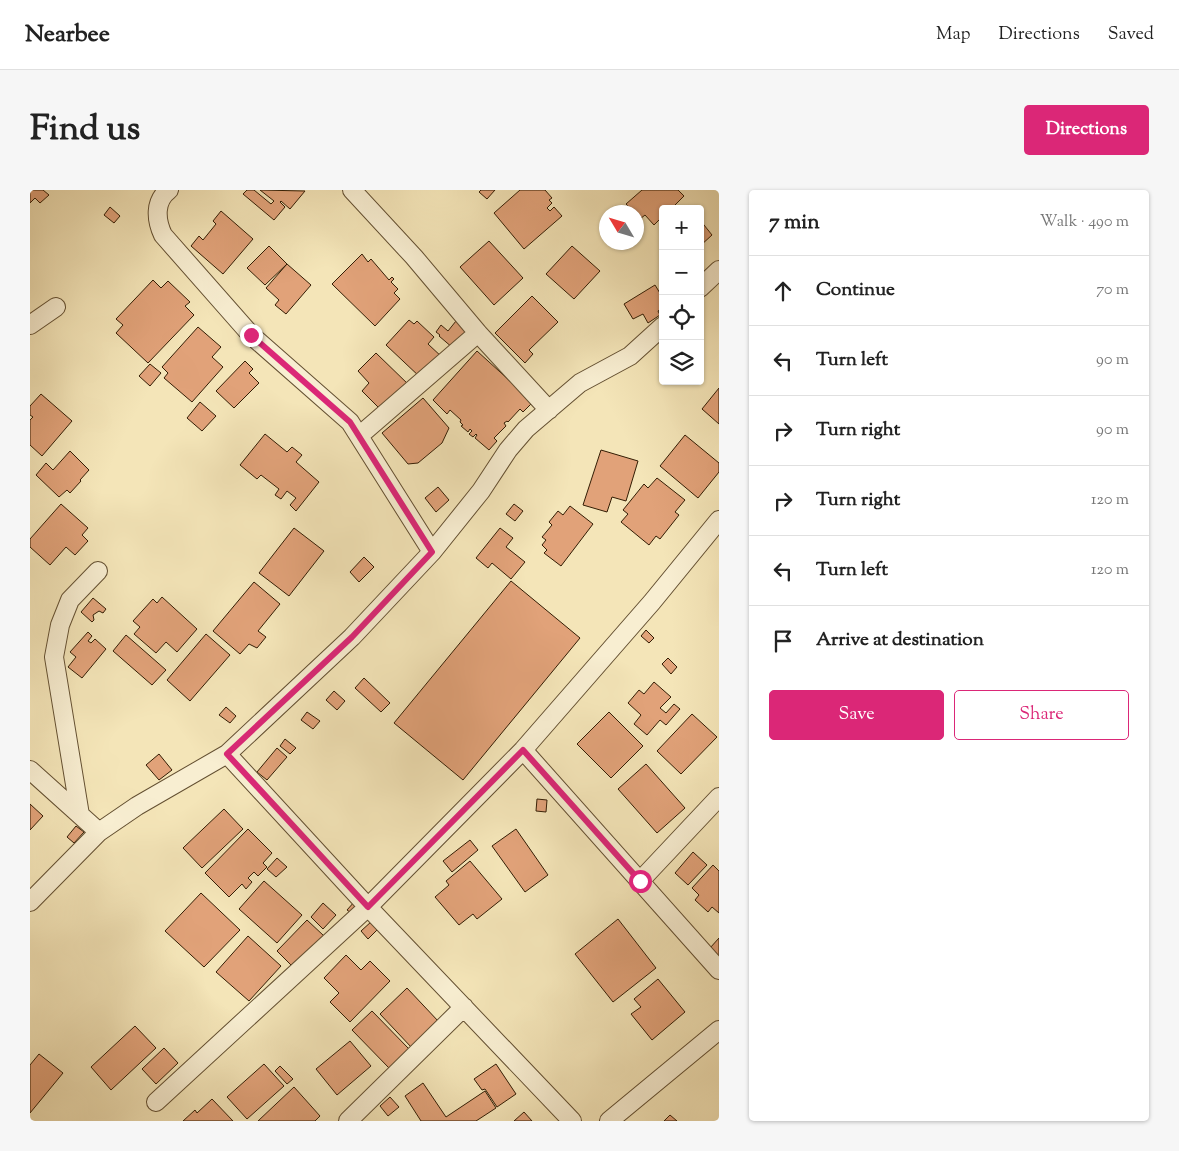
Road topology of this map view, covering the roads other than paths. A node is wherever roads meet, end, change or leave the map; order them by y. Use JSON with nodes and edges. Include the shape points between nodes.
{"nodes":[{"id":1,"x":169,"y":190,"type":"edge"},
{"id":2,"x":352,"y":190,"type":"edge"},
{"id":3,"x":719,"y":270,"type":"edge"},
{"id":4,"x":704,"y":284,"type":"edge"},
{"id":5,"x":56,"y":307,"type":"dead end"},
{"id":6,"x":30,"y":324,"type":"edge"},
{"id":7,"x":659,"y":330,"type":"edge"},
{"id":8,"x":478,"y":332,"type":"junction"},
{"id":9,"x":549,"y":410,"type":"junction"},
{"id":10,"x":359,"y":436,"type":"junction"},
{"id":11,"x":719,"y":520,"type":"edge"},
{"id":12,"x":432,"y":552,"type":"junction"},
{"id":13,"x":98,"y":571,"type":"dead end"},
{"id":14,"x":523,"y":750,"type":"junction"},
{"id":15,"x":227,"y":754,"type":"junction"},
{"id":16,"x":30,"y":770,"type":"edge"},
{"id":17,"x":719,"y":797,"type":"edge"},
{"id":18,"x":80,"y":815,"type":"junction"},
{"id":19,"x":99,"y":832,"type":"junction"},
{"id":20,"x":640,"y":881,"type":"junction"},
{"id":21,"x":30,"y":902,"type":"edge"},
{"id":22,"x":368,"y":907,"type":"junction"},
{"id":23,"x":719,"y":970,"type":"edge"},
{"id":24,"x":464,"y":1007,"type":"junction"},
{"id":25,"x":719,"y":1030,"type":"edge"},
{"id":26,"x":156,"y":1102,"type":"dead end"},
{"id":27,"x":348,"y":1121,"type":"edge"},
{"id":28,"x":572,"y":1121,"type":"edge"},
{"id":29,"x":609,"y":1121,"type":"edge"}],
"edges":[{"from":1,"to":10,"type":"street","via":[[158,210],[158,224],[163,235],[251,335],[350,422]]},
{"from":2,"to":8,"type":"street"},
{"from":3,"to":4,"type":"street"},
{"from":5,"to":6,"type":"street"},
{"from":7,"to":9,"type":"street","via":[[630,356],[580,383]]},
{"from":8,"to":9,"type":"street"},
{"from":8,"to":10,"type":"street"},
{"from":9,"to":12,"type":"street","via":[[508,450]]},
{"from":10,"to":12,"type":"street"},
{"from":11,"to":14,"type":"street"},
{"from":12,"to":15,"type":"street","via":[[352,637]]},
{"from":13,"to":18,"type":"street","via":[[70,600],[60,625],[54,657]]},
{"from":14,"to":20,"type":"street"},
{"from":14,"to":22,"type":"street"},
{"from":15,"to":19,"type":"street"},
{"from":15,"to":22,"type":"street"},
{"from":16,"to":18,"type":"street"},
{"from":17,"to":20,"type":"street"},
{"from":18,"to":19,"type":"street"},
{"from":19,"to":21,"type":"street"},
{"from":20,"to":23,"type":"street"},
{"from":22,"to":24,"type":"street"},
{"from":22,"to":26,"type":"street"},
{"from":24,"to":27,"type":"street"},
{"from":24,"to":28,"type":"street"},
{"from":25,"to":29,"type":"street"}]}
